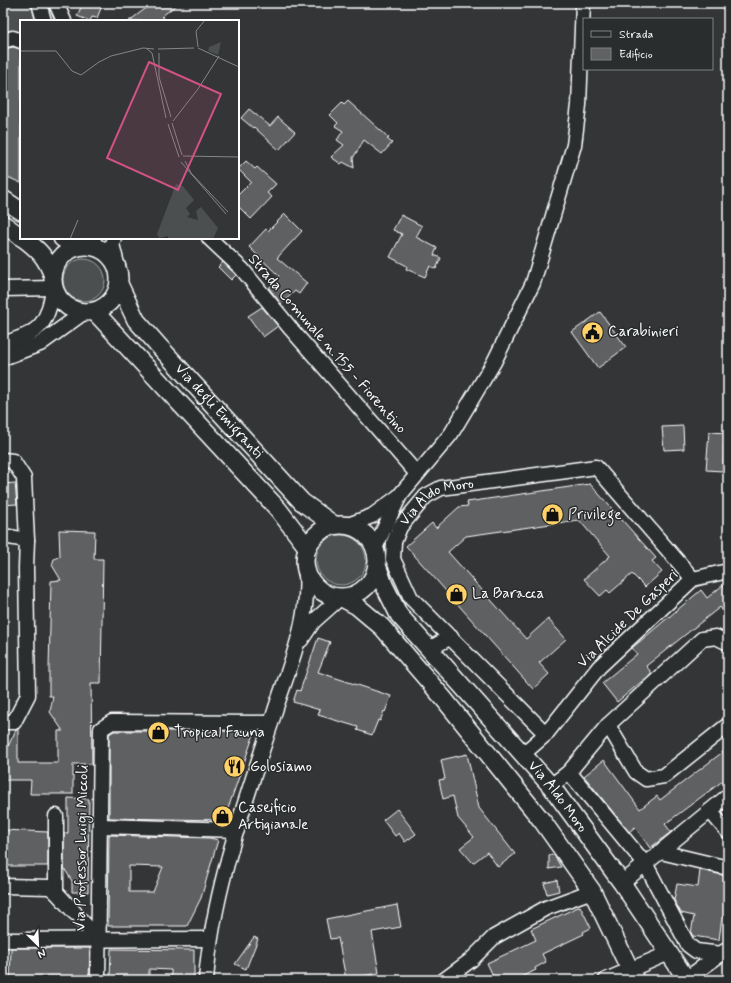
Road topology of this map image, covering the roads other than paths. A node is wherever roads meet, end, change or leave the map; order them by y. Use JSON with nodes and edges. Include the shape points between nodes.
{"nodes":[{"id":1,"x":39,"y":3,"type":"edge"},
{"id":2,"x":56,"y":3,"type":"edge"},
{"id":3,"x":583,"y":3,"type":"edge"},
{"id":4,"x":44,"y":20,"type":"edge"},
{"id":5,"x":64,"y":20,"type":"edge"},
{"id":6,"x":3,"y":41,"type":"edge"},
{"id":7,"x":20,"y":42,"type":"edge"},
{"id":8,"x":3,"y":199,"type":"edge"},
{"id":9,"x":20,"y":210,"type":"edge"},
{"id":10,"x":3,"y":224,"type":"edge"},
{"id":11,"x":20,"y":236,"type":"edge"},
{"id":12,"x":25,"y":239,"type":"edge"},
{"id":13,"x":66,"y":239,"type":"edge"},
{"id":14,"x":114,"y":239,"type":"edge"},
{"id":15,"x":210,"y":239,"type":"edge"},
{"id":16,"x":85,"y":244,"type":"edge"},
{"id":17,"x":119,"y":278,"type":"junction"},
{"id":18,"x":53,"y":282,"type":"junction"},
{"id":19,"x":3,"y":289,"type":"edge"},
{"id":20,"x":89,"y":312,"type":"junction"},
{"id":21,"x":3,"y":344,"type":"edge"},
{"id":22,"x":3,"y":358,"type":"edge"},
{"id":23,"x":3,"y":460,"type":"edge"},
{"id":24,"x":417,"y":474,"type":"junction"},
{"id":25,"x":400,"y":496,"type":"junction"},
{"id":26,"x":341,"y":525,"type":"junction"},
{"id":27,"x":3,"y":536,"type":"edge"},
{"id":28,"x":27,"y":540,"type":"junction"},
{"id":29,"x":307,"y":547,"type":"junction"},
{"id":30,"x":375,"y":548,"type":"junction"},
{"id":31,"x":377,"y":565,"type":"junction"},
{"id":32,"x":728,"y":571,"type":"edge"},
{"id":33,"x":306,"y":573,"type":"junction"},
{"id":34,"x":693,"y":579,"type":"junction"},
{"id":35,"x":341,"y":598,"type":"junction"},
{"id":36,"x":451,"y":637,"type":"junction"},
{"id":37,"x":728,"y":643,"type":"edge"},
{"id":38,"x":295,"y":649,"type":"junction"},
{"id":39,"x":429,"y":649,"type":"junction"},
{"id":40,"x":8,"y":722,"type":"edge"},
{"id":41,"x":271,"y":723,"type":"junction"},
{"id":42,"x":608,"y":725,"type":"junction"},
{"id":43,"x":728,"y":725,"type":"edge"},
{"id":44,"x":546,"y":734,"type":"junction"},
{"id":45,"x":522,"y":754,"type":"junction"},
{"id":46,"x":569,"y":772,"type":"junction"},
{"id":47,"x":551,"y":786,"type":"junction"},
{"id":48,"x":728,"y":796,"type":"edge"},
{"id":49,"x":710,"y":811,"type":"junction"},
{"id":50,"x":56,"y":816,"type":"dead end"},
{"id":51,"x":100,"y":826,"type":"junction"},
{"id":52,"x":237,"y":830,"type":"junction"},
{"id":53,"x":728,"y":832,"type":"edge"},
{"id":54,"x":661,"y":852,"type":"junction"},
{"id":55,"x":646,"y":865,"type":"junction"},
{"id":56,"x":728,"y":868,"type":"edge"},
{"id":57,"x":622,"y":883,"type":"junction"},
{"id":58,"x":3,"y":886,"type":"edge"},
{"id":59,"x":592,"y":891,"type":"junction"},
{"id":60,"x":56,"y":892,"type":"junction"},
{"id":61,"x":98,"y":939,"type":"junction"},
{"id":62,"x":210,"y":939,"type":"junction"},
{"id":63,"x":3,"y":940,"type":"edge"},
{"id":64,"x":725,"y":951,"type":"edge"},
{"id":65,"x":669,"y":953,"type":"junction"},
{"id":66,"x":632,"y":975,"type":"edge"},
{"id":67,"x":98,"y":980,"type":"edge"},
{"id":68,"x":206,"y":980,"type":"edge"},
{"id":69,"x":444,"y":980,"type":"edge"},
{"id":70,"x":606,"y":980,"type":"edge"},
{"id":71,"x":686,"y":980,"type":"edge"}],
"edges":[{"from":1,"to":4,"type":"street"},
{"from":2,"to":5,"type":"street"},
{"from":3,"to":24,"type":"street","via":[[579,105],[574,145],[533,283],[494,362],[451,434]]},
{"from":6,"to":7,"type":"street","via":[[13,38]]},
{"from":8,"to":9,"type":"main road"},
{"from":10,"to":11,"type":"main road","name":"Via degli Emigranti"},
{"from":12,"to":18,"type":"main road","name":"Via degli Emigranti","via":[[46,259]]},
{"from":13,"to":16,"type":"main road","name":"Via degli Emigranti"},
{"from":14,"to":17,"type":"street","via":[[112,244]]},
{"from":15,"to":24,"type":"street","name":"Strada Comunale n.155 - Fiorentino","via":[[242,269]]},
{"from":16,"to":17,"type":"main road","name":"Via degli Emigranti","via":[[107,253],[115,262]]},
{"from":16,"to":18,"type":"main road","via":[[60,258]]},
{"from":17,"to":20,"type":"main road","via":[[117,293],[111,301],[104,308]]},
{"from":17,"to":26,"type":"main road","name":"Via degli Emigranti","via":[[136,320],[158,345],[302,502]]},
{"from":18,"to":19,"type":"street"},
{"from":18,"to":20,"type":"main road","name":"Via degli Emigranti","via":[[58,297],[65,305],[73,310]]},
{"from":18,"to":21,"type":"street","via":[[48,314],[40,326],[27,336]]},
{"from":20,"to":22,"type":"street","via":[[40,344]]},
{"from":20,"to":29,"type":"main road","name":"Via degli Emigranti","via":[[278,509]]},
{"from":23,"to":28,"type":"street","via":[[13,461],[24,478]]},
{"from":24,"to":25,"type":"street"},
{"from":25,"to":26,"type":"street","via":[[372,516]]},
{"from":25,"to":30,"type":"street"},
{"from":26,"to":29,"type":"main road","via":[[323,529],[313,537]]},
{"from":26,"to":30,"type":"main road","via":[[359,530],[369,537]]},
{"from":27,"to":28,"type":"street"},
{"from":28,"to":40,"type":"street","via":[[28,695]]},
{"from":29,"to":33,"type":"main road","via":[[304,565]]},
{"from":30,"to":31,"type":"main road"},
{"from":31,"to":35,"type":"main road","via":[[372,580],[362,591]]},
{"from":31,"to":39,"type":"main road","name":"Via Aldo Moro","via":[[399,615]]},
{"from":32,"to":34,"type":"street"},
{"from":33,"to":35,"type":"main road","via":[[319,591]]},
{"from":33,"to":38,"type":"street","via":[[307,592]]},
{"from":34,"to":36,"type":"street","name":"Via Aldo Moro","via":[[596,467],[441,488],[426,496],[400,527],[394,542],[393,559],[411,598]]},
{"from":34,"to":44,"type":"street","name":"Via Alcide De Gasperi","via":[[598,667]]},
{"from":35,"to":38,"type":"street","via":[[313,622]]},
{"from":35,"to":59,"type":"main road","name":"Via Aldo Moro","via":[[357,606],[382,627],[444,699],[542,822]]},
{"from":36,"to":39,"type":"street"},
{"from":36,"to":44,"type":"street","name":"Via Aldo Moro"},
{"from":37,"to":42,"type":"street","via":[[716,636],[702,639]]},
{"from":38,"to":41,"type":"street"},
{"from":39,"to":45,"type":"main road","name":"Via Aldo Moro"},
{"from":41,"to":51,"type":"street","name":"Via Professor Luigi Miccoli","via":[[112,722],[101,729]]},
{"from":41,"to":52,"type":"street"},
{"from":42,"to":43,"type":"street","via":[[636,772],[646,779],[664,776]]},
{"from":42,"to":46,"type":"street"},
{"from":44,"to":45,"type":"street","name":"Via Alcide De Gasperi"},
{"from":45,"to":47,"type":"main road","name":"Via Aldo Moro"},
{"from":46,"to":47,"type":"street"},
{"from":46,"to":55,"type":"street","name":"Via Aldo Moro"},
{"from":47,"to":57,"type":"main road","name":"Via Aldo Moro"},
{"from":48,"to":49,"type":"street"},
{"from":49,"to":53,"type":"street"},
{"from":49,"to":54,"type":"street"},
{"from":50,"to":60,"type":"street"},
{"from":51,"to":52,"type":"street"},
{"from":51,"to":61,"type":"street","name":"Via Professor Luigi Miccoli"},
{"from":52,"to":62,"type":"street","via":[[226,866]]},
{"from":54,"to":55,"type":"street"},
{"from":54,"to":56,"type":"street"},
{"from":55,"to":57,"type":"street"},
{"from":55,"to":64,"type":"street","name":"Via Aldo Moro","via":[[688,945],[696,951]]},
{"from":57,"to":65,"type":"main road","name":"Via Aldo Moro"},
{"from":58,"to":60,"type":"street","via":[[50,887]]},
{"from":59,"to":66,"type":"main road","name":"Via Aldo Moro"},
{"from":59,"to":69,"type":"street","via":[[546,908],[494,937],[471,960]]},
{"from":60,"to":61,"type":"street"},
{"from":61,"to":62,"type":"street"},
{"from":61,"to":63,"type":"street"},
{"from":61,"to":67,"type":"street","name":"Via Professor Luigi Miccoli"},
{"from":62,"to":68,"type":"street"},
{"from":64,"to":71,"type":"street"},
{"from":65,"to":66,"type":"street"},
{"from":65,"to":71,"type":"main road","name":"Via Aldo Moro"},
{"from":66,"to":70,"type":"street"}]}
